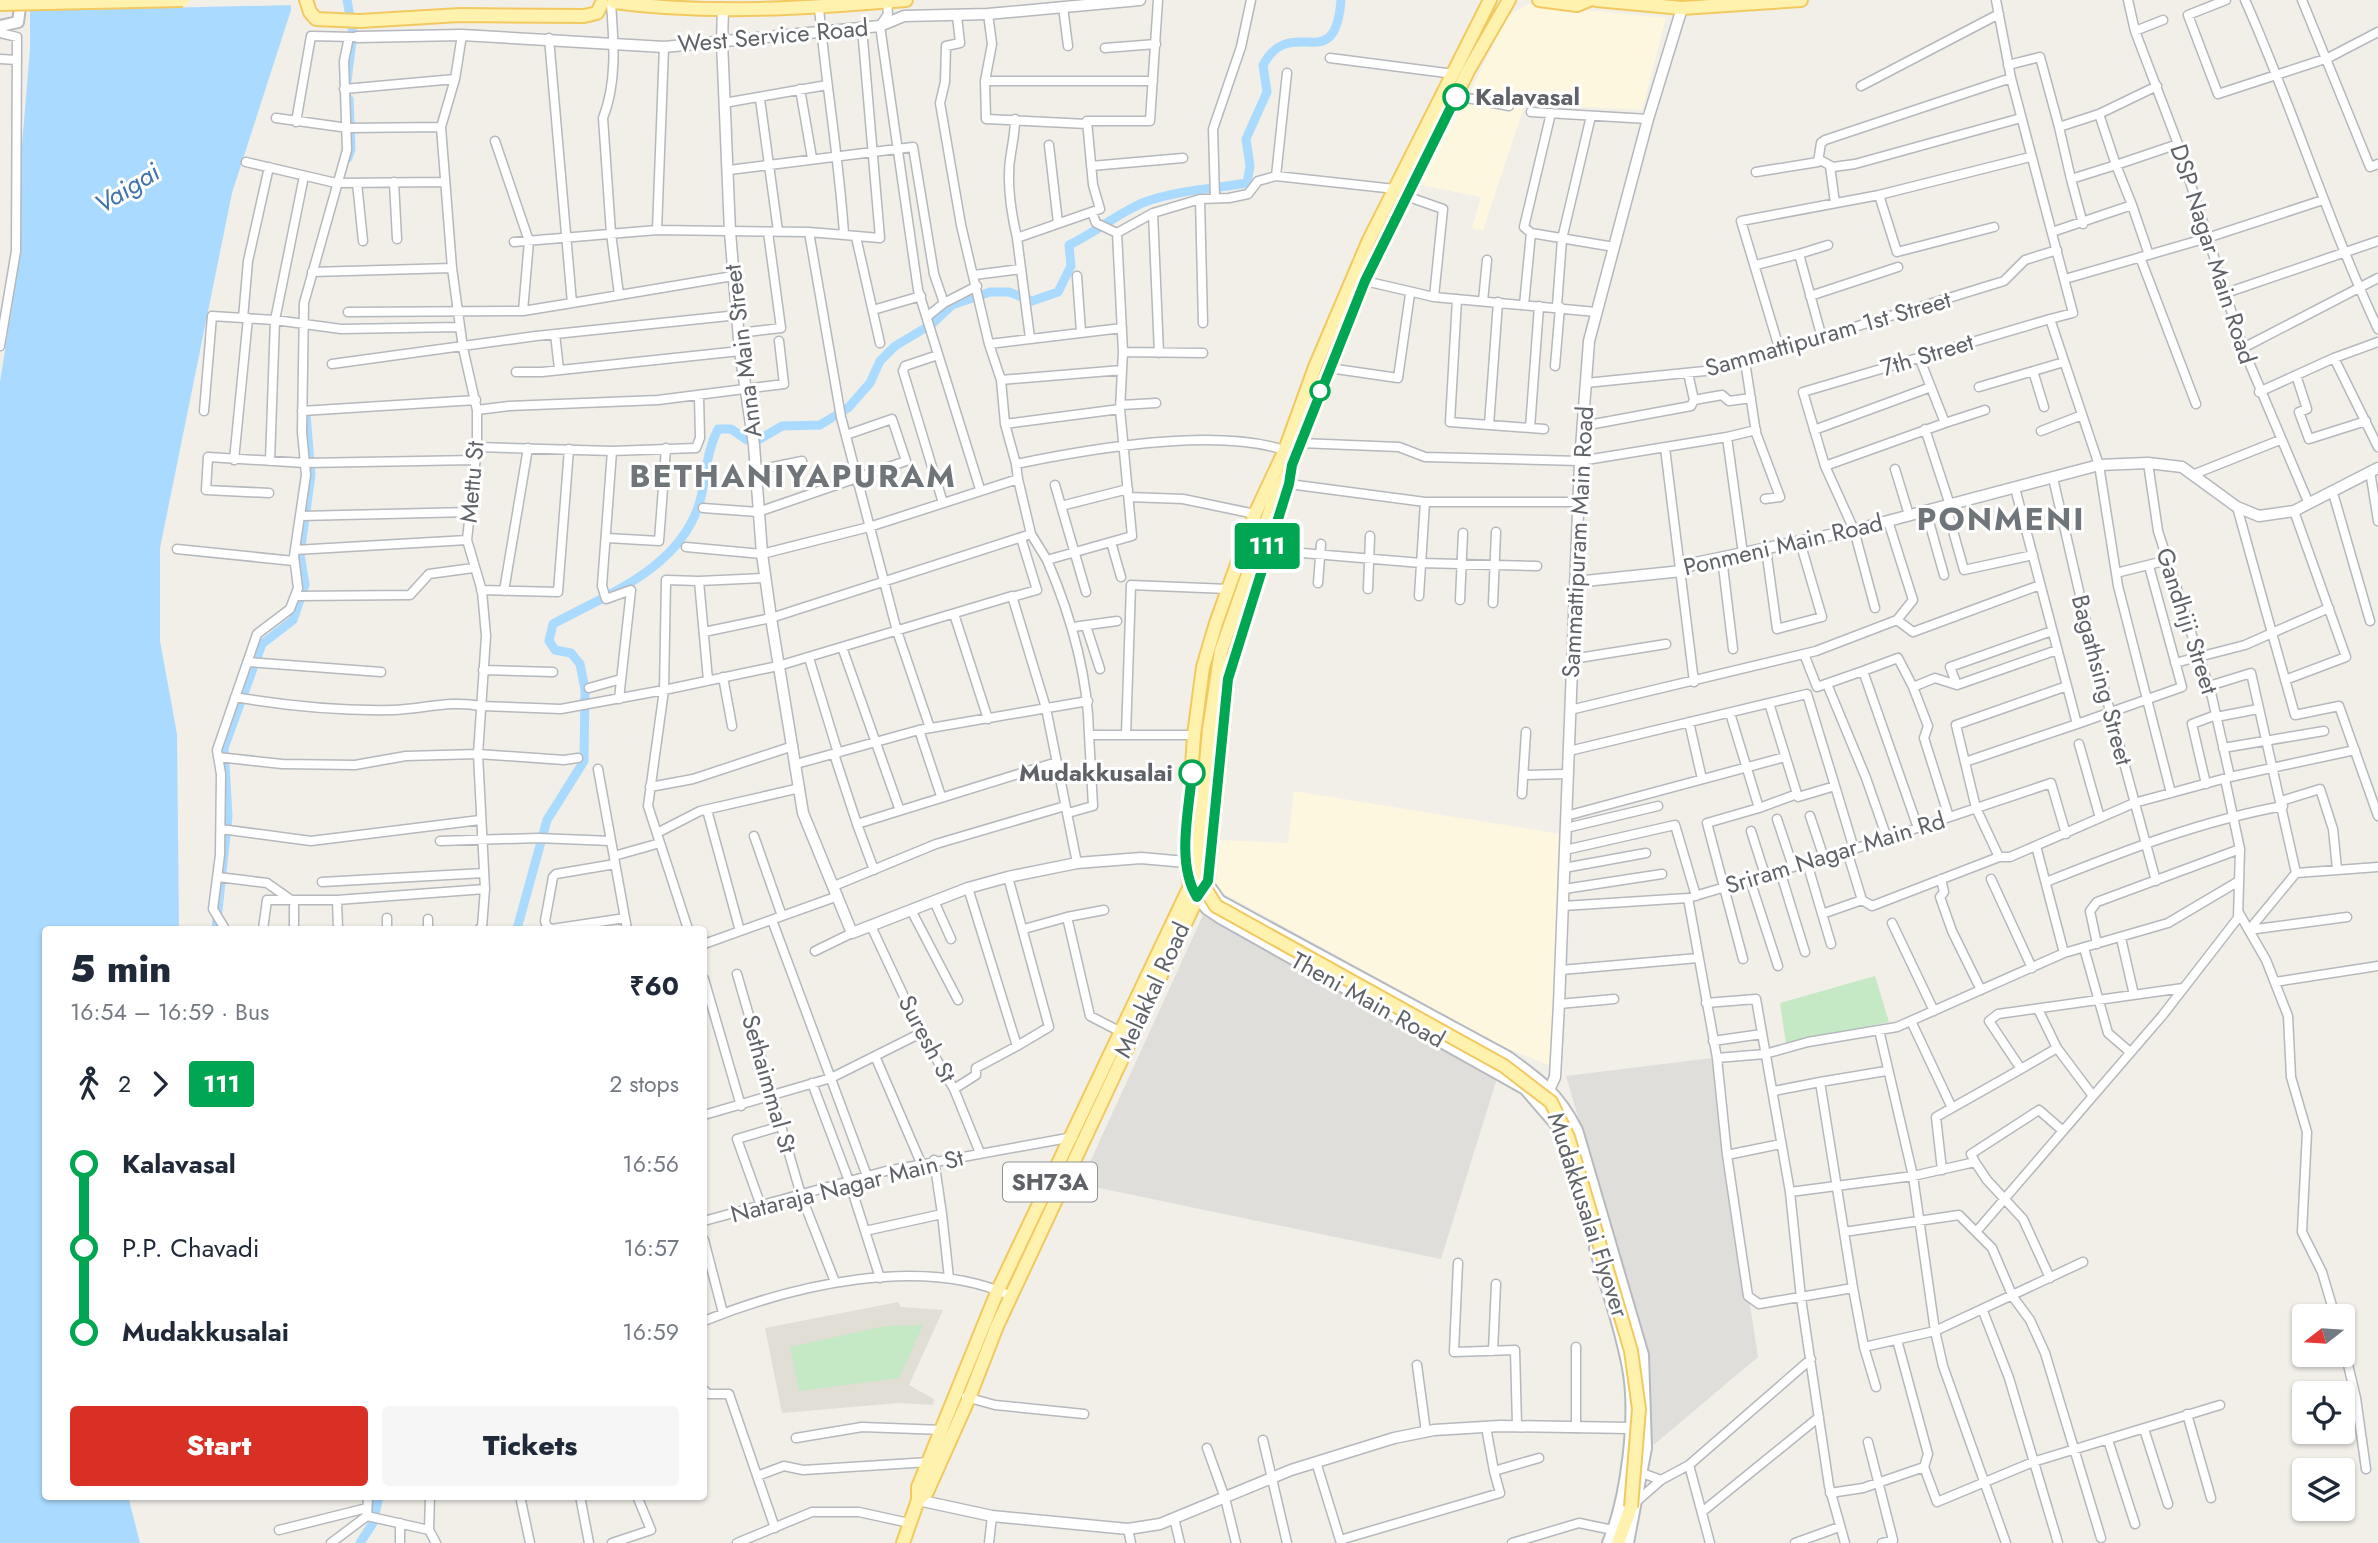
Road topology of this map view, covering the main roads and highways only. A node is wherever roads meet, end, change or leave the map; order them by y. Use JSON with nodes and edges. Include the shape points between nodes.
{"nodes":[{"id":1,"x":21,"y":0,"type":"edge"},
{"id":2,"x":183,"y":0,"type":"edge"},
{"id":3,"x":306,"y":0,"type":"edge"},
{"id":4,"x":906,"y":0,"type":"edge"},
{"id":5,"x":1508,"y":0,"type":"edge"},
{"id":6,"x":1521,"y":0,"type":"edge"},
{"id":7,"x":1539,"y":0,"type":"edge"},
{"id":8,"x":1589,"y":0,"type":"edge"},
{"id":9,"x":1596,"y":0,"type":"edge"},
{"id":10,"x":1801,"y":0,"type":"edge"},
{"id":11,"x":605,"y":1,"type":"edge"},
{"id":12,"x":887,"y":2,"type":"edge"},
{"id":13,"x":0,"y":4,"type":"edge"},
{"id":14,"x":1484,"y":4,"type":"edge"},
{"id":15,"x":1500,"y":15,"type":"junction"},
{"id":16,"x":0,"y":26,"type":"edge"},
{"id":17,"x":1400,"y":192,"type":"junction"},
{"id":18,"x":1291,"y":454,"type":"junction"},
{"id":19,"x":1208,"y":881,"type":"junction"},
{"id":20,"x":1194,"y":891,"type":"junction"},
{"id":21,"x":1550,"y":1088,"type":"junction"},
{"id":22,"x":1538,"y":1101,"type":"junction"},
{"id":23,"x":1626,"y":1460,"type":"junction"},
{"id":24,"x":1643,"y":1468,"type":"junction"},
{"id":25,"x":918,"y":1500,"type":"junction"},
{"id":26,"x":1634,"y":1504,"type":"junction"},
{"id":27,"x":1616,"y":1537,"type":"edge"},
{"id":28,"x":903,"y":1543,"type":"edge"},
{"id":29,"x":1608,"y":1543,"type":"edge"},
{"id":30,"x":1628,"y":1543,"type":"edge"}],
"edges":[{"from":1,"to":16,"type":"main road","via":[[18,22]]},
{"from":2,"to":13,"type":"main road","bridge":true},
{"from":3,"to":11,"type":"main road","via":[[316,19],[343,22],[460,15],[584,16],[597,13]]},
{"from":4,"to":12,"type":"main road"},
{"from":5,"to":15,"type":"main road"},
{"from":6,"to":15,"type":"main road"},
{"from":7,"to":8,"type":"main road","via":[[1577,5]]},
{"from":9,"to":10,"type":"main road","via":[[1682,8]]},
{"from":11,"to":12,"type":"main road","via":[[723,8],[820,8]]},
{"from":14,"to":17,"type":"main road"},
{"from":15,"to":17,"type":"main road"},
{"from":17,"to":18,"type":"main road"},
{"from":17,"to":18,"type":"main road","via":[[1369,240],[1315,367]]},
{"from":18,"to":19,"type":"main road","via":[[1289,484],[1228,679]]},
{"from":18,"to":20,"type":"main road","via":[[1255,514],[1203,667],[1186,862]]},
{"from":18,"to":26,"type":"main road","name":"Mudakkusalai Flyover","bridge":true,"via":[[1221,651],[1196,863],[1201,883],[1216,906],[1504,1066],[1551,1102],[1568,1137],[1631,1351],[1639,1409]]},
{"from":19,"to":20,"type":"main road"},
{"from":19,"to":21,"type":"main road","name":"Theni Main Road","via":[[1220,901],[1508,1057]]},
{"from":20,"to":22,"type":"main road","name":"Theni Main Road","via":[[1207,909],[1222,919],[1501,1073]]},
{"from":20,"to":25,"type":"main road","name":"Melakkal Road","number":"SH73A","via":[[927,1492]]},
{"from":20,"to":25,"type":"main road","name":"Melakkal Road","number":"SH73A","via":[[998,1290],[918,1487]]},
{"from":21,"to":22,"type":"main road"},
{"from":21,"to":24,"type":"main road","name":"Theni Main Road","via":[[1577,1130],[1643,1355]]},
{"from":22,"to":23,"type":"main road","name":"Theni Main Road","via":[[1556,1126],[1575,1178],[1628,1369]]},
{"from":23,"to":24,"type":"main road"},
{"from":23,"to":27,"type":"main road","name":"Theni Main Road"},
{"from":24,"to":26,"type":"main road","name":"Theni Main Road"},
{"from":25,"to":28,"type":"main road","name":"Melakkal Road","number":"SH73A"},
{"from":26,"to":27,"type":"main road","name":"Mudakkusalai Flyover"},
{"from":26,"to":30,"type":"main road","name":"Theni Main Road"},
{"from":27,"to":29,"type":"main road","name":"Theni Main Road"}]}
